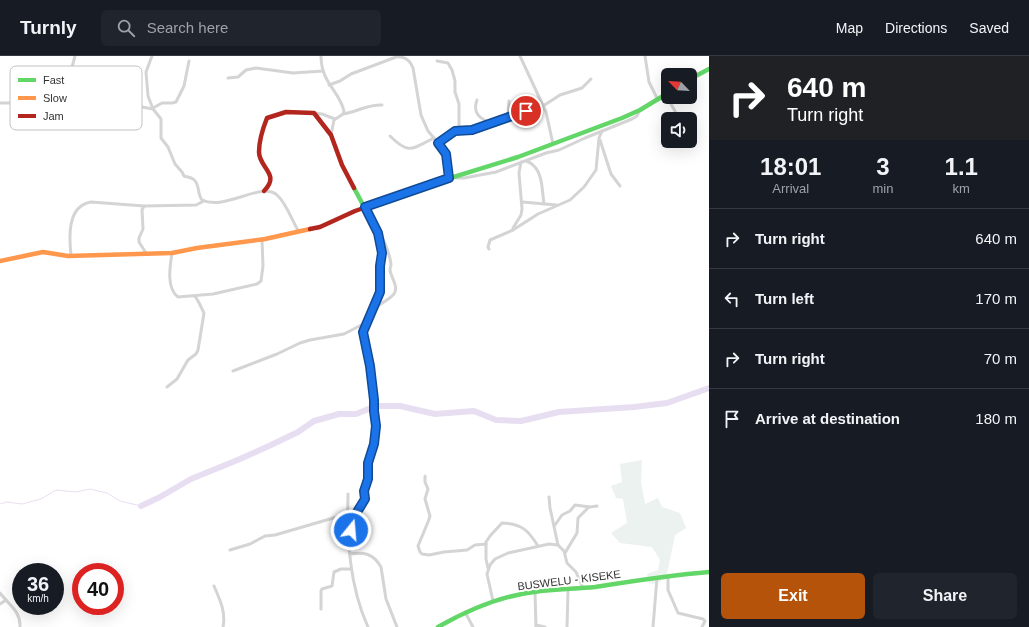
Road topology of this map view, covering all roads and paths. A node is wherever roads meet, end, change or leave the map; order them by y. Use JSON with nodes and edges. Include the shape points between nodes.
{"nodes":[{"id":1,"x":75,"y":56,"type":"edge"},
{"id":2,"x":152,"y":56,"type":"edge"},
{"id":3,"x":321,"y":56,"type":"edge"},
{"id":4,"x":520,"y":56,"type":"edge"},
{"id":5,"x":645,"y":56,"type":"edge"},
{"id":6,"x":189,"y":61,"type":"dead end"},
{"id":7,"x":437,"y":61,"type":"dead end"},
{"id":8,"x":72,"y":66,"type":"edge"},
{"id":9,"x":709,"y":69,"type":"edge"},
{"id":10,"x":323,"y":71,"type":"junction"},
{"id":11,"x":697,"y":75,"type":"edge"},
{"id":12,"x":228,"y":78,"type":"dead end"},
{"id":13,"x":592,"y":79,"type":"dead end"},
{"id":14,"x":329,"y":85,"type":"junction"},
{"id":15,"x":661,"y":98,"type":"edge"},
{"id":16,"x":477,"y":100,"type":"dead end"},
{"id":17,"x":658,"y":100,"type":"junction"},
{"id":18,"x":509,"y":102,"type":"dead end"},
{"id":19,"x":382,"y":105,"type":"dead end"},
{"id":20,"x":543,"y":105,"type":"junction"},
{"id":21,"x":142,"y":107,"type":"edge"},
{"id":22,"x":153,"y":109,"type":"junction"},
{"id":23,"x":640,"y":110,"type":"junction"},
{"id":24,"x":314,"y":114,"type":"junction"},
{"id":25,"x":343,"y":114,"type":"junction"},
{"id":26,"x":508,"y":118,"type":"junction"},
{"id":27,"x":335,"y":119,"type":"junction"},
{"id":28,"x":491,"y":123,"type":"junction"},
{"id":29,"x":455,"y":131,"type":"junction"},
{"id":30,"x":602,"y":131,"type":"junction"},
{"id":31,"x":596,"y":133,"type":"junction"},
{"id":32,"x":331,"y":136,"type":"junction"},
{"id":33,"x":390,"y":136,"type":"dead end"},
{"id":34,"x":434,"y":138,"type":"junction"},
{"id":35,"x":599,"y":138,"type":"junction"},
{"id":36,"x":438,"y":143,"type":"junction"},
{"id":37,"x":553,"y":144,"type":"junction"},
{"id":38,"x":526,"y":161,"type":"junction"},
{"id":39,"x":521,"y":162,"type":"junction"},
{"id":40,"x":455,"y":176,"type":"junction"},
{"id":41,"x":449,"y":178,"type":"junction"},
{"id":42,"x":620,"y":186,"type":"dead end"},
{"id":43,"x":264,"y":191,"type":"junction"},
{"id":44,"x":204,"y":201,"type":"junction"},
{"id":45,"x":522,"y":202,"type":"junction"},
{"id":46,"x":544,"y":204,"type":"junction"},
{"id":47,"x":144,"y":206,"type":"junction"},
{"id":48,"x":559,"y":206,"type":"junction"},
{"id":49,"x":365,"y":207,"type":"junction"},
{"id":50,"x":513,"y":230,"type":"junction"},
{"id":51,"x":299,"y":232,"type":"junction"},
{"id":52,"x":378,"y":233,"type":"junction"},
{"id":53,"x":262,"y":240,"type":"junction"},
{"id":54,"x":489,"y":249,"type":"dead end"},
{"id":55,"x":146,"y":253,"type":"junction"},
{"id":56,"x":172,"y":253,"type":"junction"},
{"id":57,"x":71,"y":255,"type":"junction"},
{"id":58,"x":0,"y":261,"type":"edge"},
{"id":59,"x":194,"y":296,"type":"junction"},
{"id":60,"x":371,"y":312,"type":"junction"},
{"id":61,"x":367,"y":322,"type":"junction"},
{"id":62,"x":233,"y":370,"type":"dead end"},
{"id":63,"x":167,"y":387,"type":"dead end"},
{"id":64,"x":425,"y":476,"type":"dead end"},
{"id":65,"x":348,"y":494,"type":"dead end"},
{"id":66,"x":549,"y":497,"type":"dead end"},
{"id":67,"x":597,"y":506,"type":"dead end"},
{"id":68,"x":589,"y":507,"type":"junction"},
{"id":69,"x":348,"y":514,"type":"junction"},
{"id":70,"x":555,"y":525,"type":"junction"},
{"id":71,"x":348,"y":537,"type":"junction"},
{"id":72,"x":486,"y":544,"type":"junction"},
{"id":73,"x":558,"y":545,"type":"junction"},
{"id":74,"x":538,"y":546,"type":"junction"},
{"id":75,"x":230,"y":550,"type":"dead end"},
{"id":76,"x":565,"y":553,"type":"junction"},
{"id":77,"x":350,"y":554,"type":"junction"},
{"id":78,"x":351,"y":569,"type":"junction"},
{"id":79,"x":488,"y":570,"type":"junction"},
{"id":80,"x":709,"y":572,"type":"edge"},
{"id":81,"x":668,"y":576,"type":"junction"},
{"id":82,"x":657,"y":578,"type":"junction"},
{"id":83,"x":214,"y":586,"type":"dead end"},
{"id":84,"x":583,"y":588,"type":"junction"},
{"id":85,"x":568,"y":590,"type":"junction"},
{"id":86,"x":535,"y":592,"type":"junction"},
{"id":87,"x":0,"y":593,"type":"edge"},
{"id":88,"x":6,"y":600,"type":"junction"},
{"id":89,"x":492,"y":601,"type":"junction"},
{"id":90,"x":0,"y":604,"type":"edge"},
{"id":91,"x":321,"y":609,"type":"dead end"},
{"id":92,"x":465,"y":612,"type":"junction"},
{"id":93,"x":536,"y":626,"type":"edge"},
{"id":94,"x":20,"y":627,"type":"edge"},
{"id":95,"x":223,"y":627,"type":"edge"},
{"id":96,"x":368,"y":627,"type":"edge"},
{"id":97,"x":397,"y":627,"type":"edge"},
{"id":98,"x":438,"y":627,"type":"edge"},
{"id":99,"x":473,"y":627,"type":"edge"},
{"id":100,"x":545,"y":627,"type":"edge"},
{"id":101,"x":567,"y":627,"type":"edge"},
{"id":102,"x":653,"y":627,"type":"edge"},
{"id":103,"x":702,"y":627,"type":"edge"}],
"edges":[{"from":1,"to":8,"type":"street"},
{"from":2,"to":22,"type":"street","via":[[146,72],[148,96]]},
{"from":3,"to":10,"type":"street"},
{"from":4,"to":20,"type":"street"},
{"from":5,"to":17,"type":"street","via":[[649,82]]},
{"from":6,"to":22,"type":"street","via":[[184,86],[176,102],[163,103]]},
{"from":7,"to":29,"type":"street","via":[[448,63],[454,76],[459,104],[459,126]]},
{"from":9,"to":11,"type":"street"},
{"from":10,"to":12,"type":"street","via":[[292,73],[251,69],[238,77]]},
{"from":10,"to":14,"type":"street"},
{"from":13,"to":20,"type":"street","via":[[582,88]]},
{"from":14,"to":25,"type":"street","via":[[344,108]]},
{"from":14,"to":34,"type":"street","via":[[396,57],[407,58],[413,68],[421,115]]},
{"from":15,"to":17,"type":"street"},
{"from":16,"to":28,"type":"street","via":[[477,114],[481,119]]},
{"from":17,"to":23,"type":"street"},
{"from":18,"to":26,"type":"street"},
{"from":19,"to":25,"type":"street"},
{"from":20,"to":26,"type":"street"},
{"from":20,"to":37,"type":"street"},
{"from":21,"to":22,"type":"street"},
{"from":22,"to":44,"type":"street","via":[[161,119],[161,138],[175,164],[185,177],[194,179],[200,198]]},
{"from":23,"to":30,"type":"street","via":[[632,119]]},
{"from":23,"to":37,"type":"street"},
{"from":24,"to":27,"type":"street"},
{"from":24,"to":32,"type":"street"},
{"from":24,"to":43,"type":"street","via":[[286,112],[267,118],[259,153],[271,179]]},
{"from":25,"to":27,"type":"street"},
{"from":26,"to":28,"type":"street"},
{"from":27,"to":32,"type":"street"},
{"from":28,"to":29,"type":"street","via":[[465,131]]},
{"from":29,"to":36,"type":"street"},
{"from":30,"to":31,"type":"street"},
{"from":30,"to":35,"type":"street"},
{"from":31,"to":35,"type":"street"},
{"from":31,"to":38,"type":"street","via":[[559,150]]},
{"from":32,"to":49,"type":"street","via":[[342,165]]},
{"from":33,"to":34,"type":"street","via":[[401,146],[409,148]]},
{"from":34,"to":36,"type":"street"},
{"from":35,"to":42,"type":"street","via":[[611,174]]},
{"from":35,"to":48,"type":"street","via":[[594,175],[576,195]]},
{"from":36,"to":41,"type":"street","via":[[446,154]]},
{"from":37,"to":40,"type":"street"},
{"from":38,"to":39,"type":"street"},
{"from":38,"to":46,"type":"street","via":[[539,173]]},
{"from":39,"to":40,"type":"street","via":[[496,172],[464,178]]},
{"from":39,"to":45,"type":"street","via":[[519,173]]},
{"from":40,"to":41,"type":"street"},
{"from":41,"to":49,"type":"street"},
{"from":43,"to":44,"type":"street","via":[[222,203]]},
{"from":43,"to":51,"type":"street","via":[[277,195]]},
{"from":44,"to":47,"type":"street","via":[[196,205]]},
{"from":45,"to":46,"type":"street"},
{"from":45,"to":50,"type":"street","via":[[521,215]]},
{"from":46,"to":48,"type":"street"},
{"from":47,"to":55,"type":"street","via":[[144,229],[139,242]]},
{"from":47,"to":57,"type":"street","via":[[91,202],[80,206],[70,225]]},
{"from":48,"to":50,"type":"street","via":[[538,214]]},
{"from":49,"to":51,"type":"street","via":[[320,228]]},
{"from":49,"to":52,"type":"street"},
{"from":50,"to":54,"type":"street","via":[[490,240]]},
{"from":51,"to":53,"type":"street"},
{"from":52,"to":60,"type":"street","via":[[382,253],[380,292]]},
{"from":52,"to":60,"type":"street","via":[[384,240],[396,290]]},
{"from":53,"to":56,"type":"street"},
{"from":53,"to":59,"type":"street","via":[[262,279],[259,283]]},
{"from":55,"to":56,"type":"street"},
{"from":55,"to":57,"type":"street"},
{"from":56,"to":59,"type":"street","via":[[170,275],[174,294],[178,297]]},
{"from":57,"to":58,"type":"street","via":[[43,252]]},
{"from":59,"to":63,"type":"street","via":[[204,313],[198,350],[188,360],[177,379]]},
{"from":60,"to":61,"type":"street"},
{"from":61,"to":62,"type":"street","via":[[344,334],[300,343]]},
{"from":61,"to":71,"type":"street","via":[[363,332],[370,366],[376,437],[368,463],[365,499],[354,517]]},
{"from":64,"to":72,"type":"street","via":[[428,489],[425,502],[430,516],[418,546],[420,552],[428,555],[467,550],[475,545]]},
{"from":65,"to":69,"type":"street"},
{"from":66,"to":70,"type":"street"},
{"from":67,"to":68,"type":"street"},
{"from":68,"to":70,"type":"street","via":[[575,505],[562,515]]},
{"from":68,"to":76,"type":"street","via":[[578,518],[577,532]]},
{"from":69,"to":71,"type":"street"},
{"from":69,"to":75,"type":"street","via":[[265,536]]},
{"from":70,"to":73,"type":"street"},
{"from":71,"to":77,"type":"street"},
{"from":72,"to":74,"type":"street","via":[[500,524],[504,523],[528,531]]},
{"from":72,"to":79,"type":"street"},
{"from":73,"to":74,"type":"street"},
{"from":73,"to":76,"type":"street"},
{"from":74,"to":79,"type":"street","via":[[501,555],[492,562]]},
{"from":76,"to":84,"type":"street","via":[[567,563],[576,572]]},
{"from":77,"to":78,"type":"street"},
{"from":77,"to":97,"type":"street","via":[[363,553],[379,563],[386,599]]},
{"from":78,"to":91,"type":"street","via":[[334,572],[332,586],[320,591]]},
{"from":78,"to":96,"type":"street","via":[[360,611]]},
{"from":79,"to":89,"type":"street"},
{"from":80,"to":81,"type":"street","name":"BUSWELU - KISEKE"},
{"from":81,"to":82,"type":"street","name":"BUSWELU - KISEKE"},
{"from":81,"to":103,"type":"street","via":[[668,590],[677,612],[703,618],[705,621]]},
{"from":82,"to":84,"type":"street","name":"BUSWELU - KISEKE"},
{"from":82,"to":102,"type":"street"},
{"from":83,"to":95,"type":"street","via":[[223,608]]},
{"from":84,"to":85,"type":"street","name":"BUSWELU - KISEKE"},
{"from":85,"to":86,"type":"street","name":"BUSWELU - KISEKE"},
{"from":85,"to":101,"type":"street"},
{"from":86,"to":89,"type":"street","name":"BUSWELU - KISEKE"},
{"from":86,"to":93,"type":"street"},
{"from":87,"to":88,"type":"street"},
{"from":88,"to":90,"type":"street"},
{"from":88,"to":94,"type":"street","via":[[20,618]]},
{"from":89,"to":92,"type":"street","name":"BUSWELU - KISEKE"},
{"from":92,"to":98,"type":"street","name":"BUSWELU - KISEKE"},
{"from":92,"to":99,"type":"street"},
{"from":93,"to":100,"type":"street"}]}
